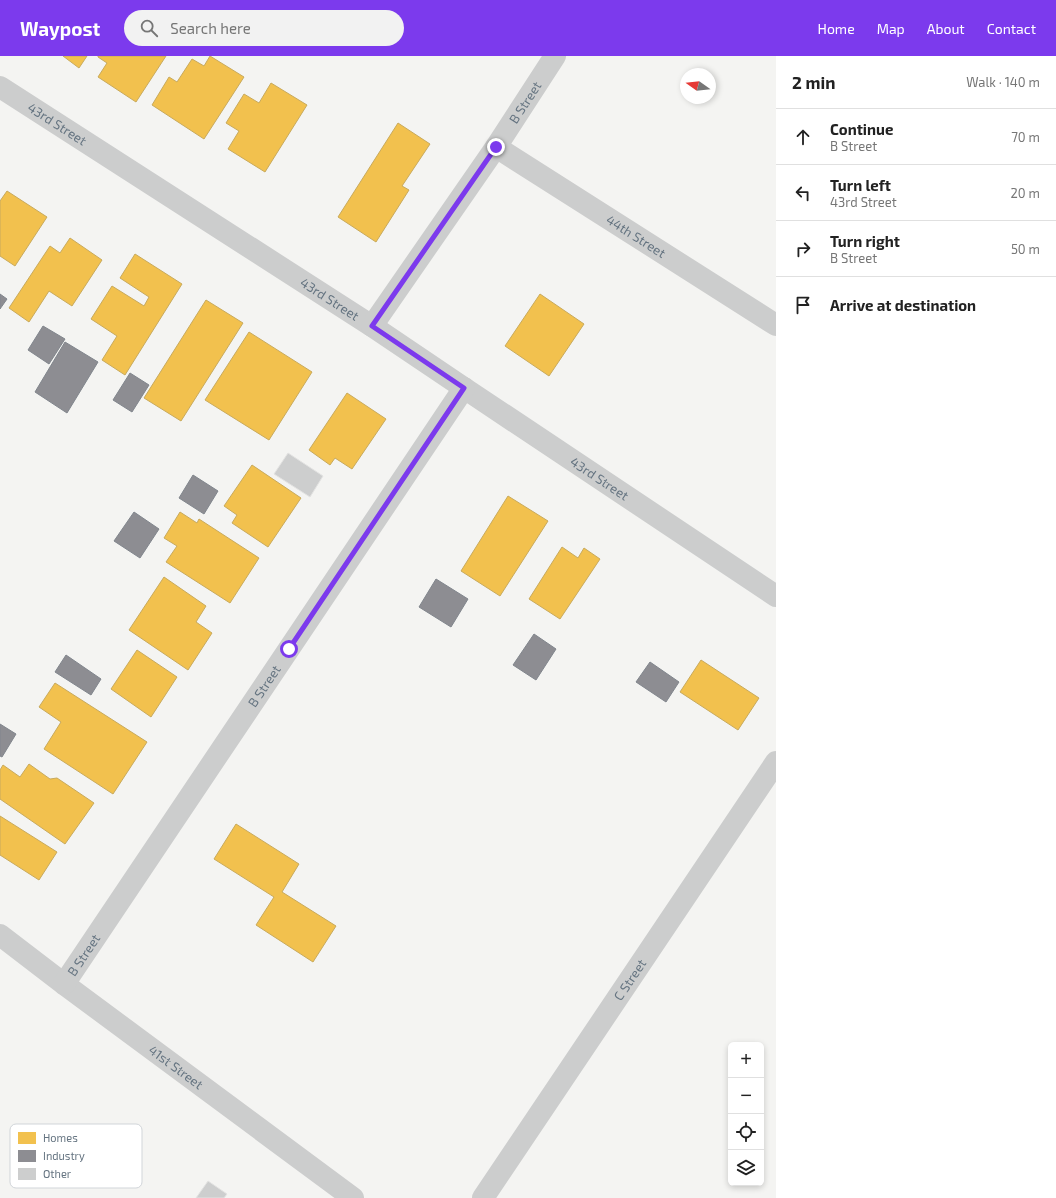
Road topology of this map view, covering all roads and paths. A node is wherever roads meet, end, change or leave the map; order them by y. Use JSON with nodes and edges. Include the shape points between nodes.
{"nodes":[{"id":1,"x":555,"y":56,"type":"edge"},
{"id":2,"x":0,"y":87,"type":"edge"},
{"id":3,"x":496,"y":147,"type":"junction"},
{"id":4,"x":776,"y":325,"type":"edge"},
{"id":5,"x":372,"y":326,"type":"junction"},
{"id":6,"x":464,"y":388,"type":"junction"},
{"id":7,"x":776,"y":596,"type":"edge"},
{"id":8,"x":776,"y":762,"type":"edge"},
{"id":9,"x":0,"y":935,"type":"edge"},
{"id":10,"x":64,"y":984,"type":"junction"},
{"id":11,"x":353,"y":1198,"type":"edge"},
{"id":12,"x":483,"y":1198,"type":"edge"}],
"edges":[{"from":1,"to":3,"type":"street","name":"B Street"},
{"from":2,"to":5,"type":"street","name":"43rd Street"},
{"from":3,"to":4,"type":"street","name":"44th Street"},
{"from":3,"to":5,"type":"street","name":"B Street"},
{"from":5,"to":6,"type":"street","name":"43rd Street"},
{"from":6,"to":7,"type":"street","name":"43rd Street"},
{"from":6,"to":10,"type":"street","name":"B Street"},
{"from":8,"to":12,"type":"street","name":"C Street"},
{"from":9,"to":10,"type":"street","name":"41st Street"},
{"from":10,"to":11,"type":"street","name":"41st Street"}]}
